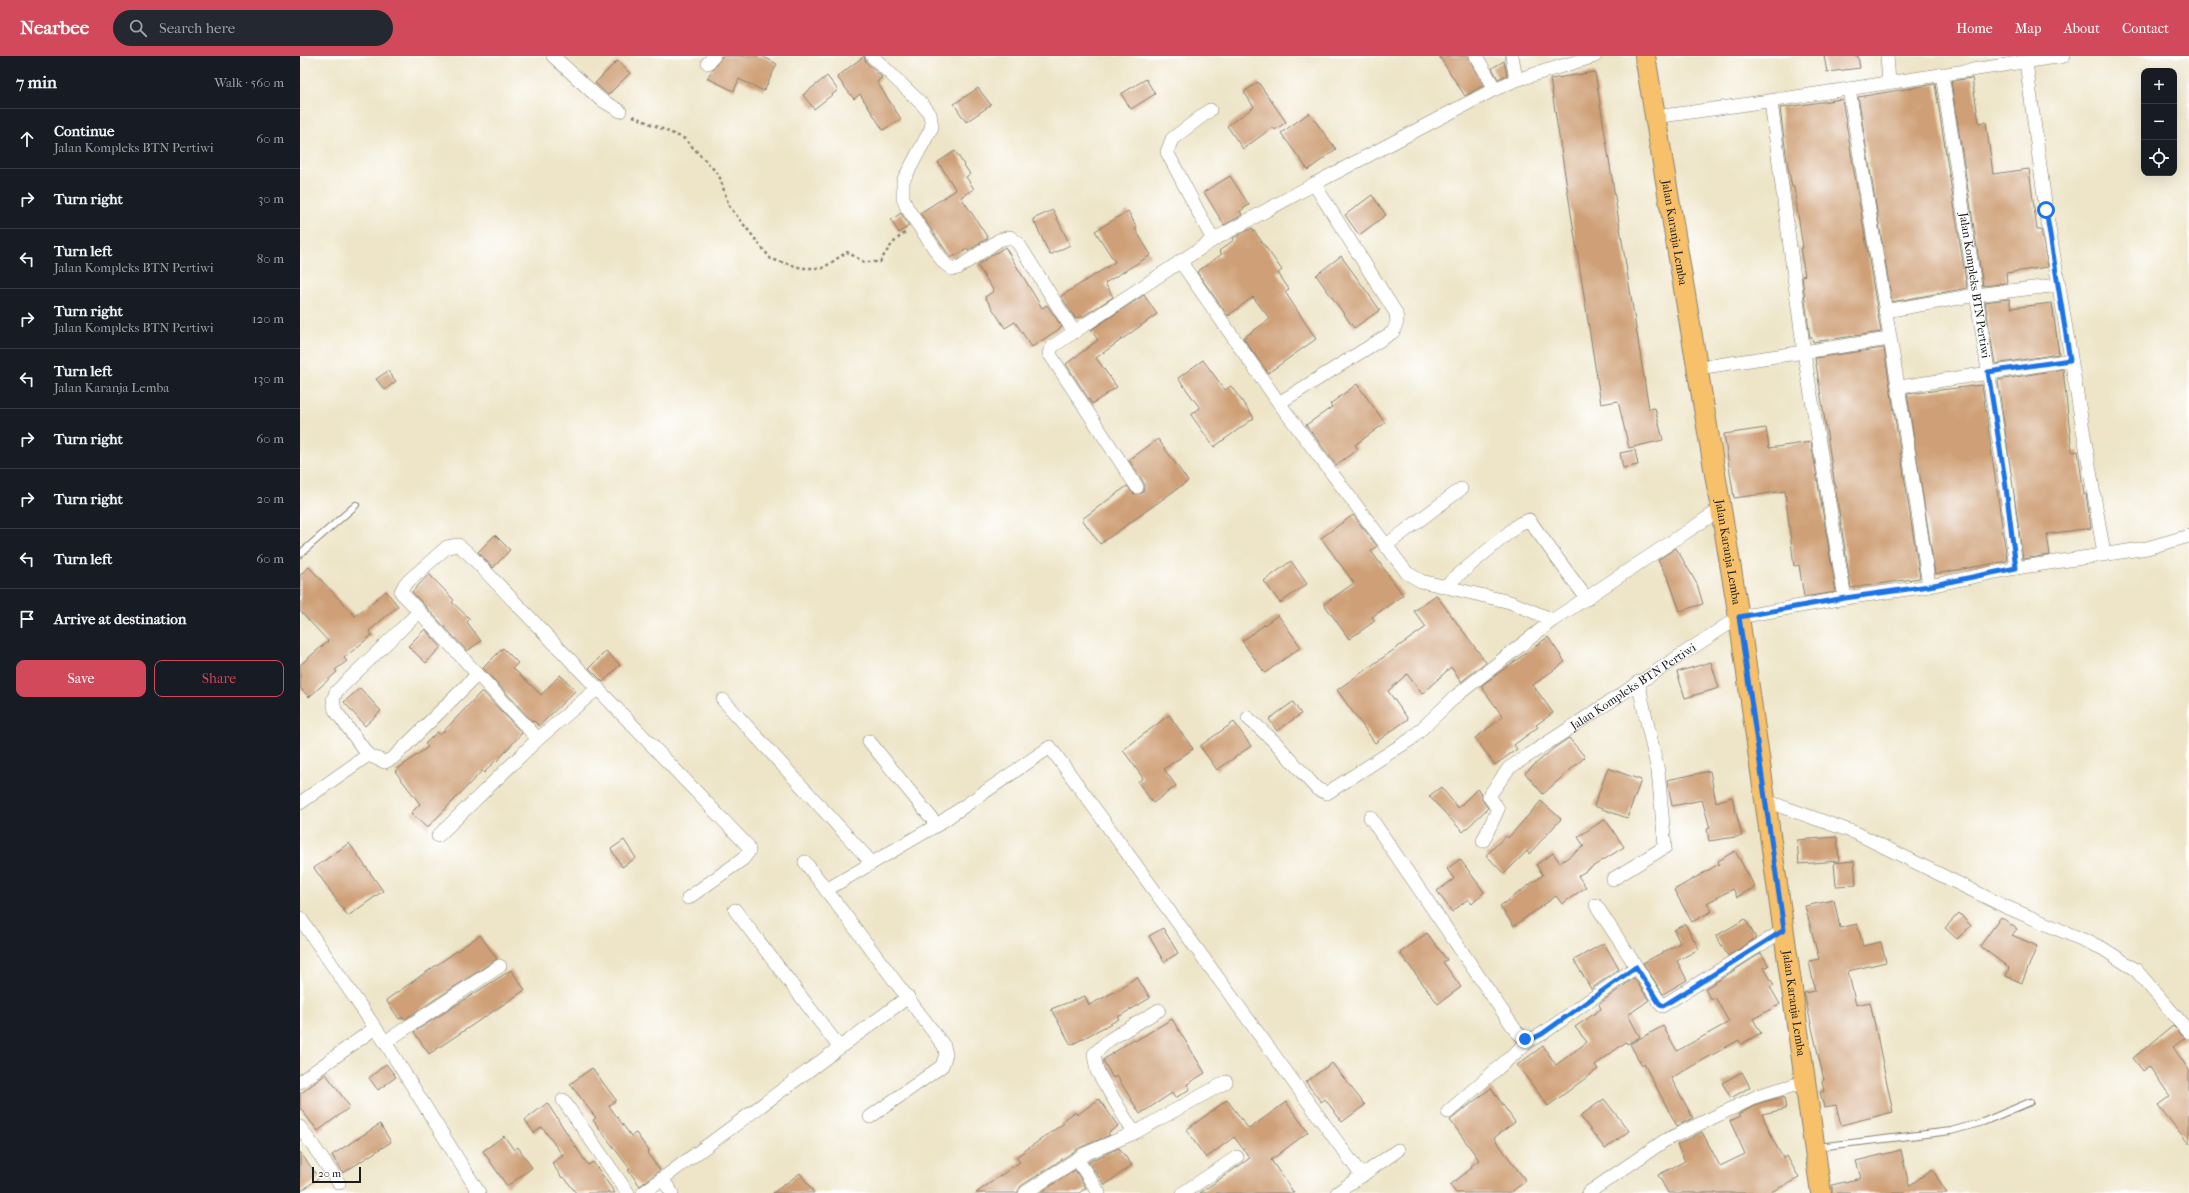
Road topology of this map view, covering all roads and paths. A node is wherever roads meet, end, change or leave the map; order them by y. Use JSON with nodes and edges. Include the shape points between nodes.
{"nodes":[{"id":1,"x":553,"y":56,"type":"edge"},
{"id":2,"x":872,"y":56,"type":"edge"},
{"id":3,"x":1476,"y":56,"type":"edge"},
{"id":4,"x":1512,"y":56,"type":"edge"},
{"id":5,"x":1595,"y":56,"type":"edge"},
{"id":6,"x":1645,"y":56,"type":"edge"},
{"id":7,"x":1887,"y":56,"type":"edge"},
{"id":8,"x":2064,"y":56,"type":"edge"},
{"id":9,"x":2026,"y":62,"type":"junction"},
{"id":10,"x":1942,"y":74,"type":"junction"},
{"id":11,"x":1516,"y":80,"type":"junction"},
{"id":12,"x":1889,"y":82,"type":"junction"},
{"id":13,"x":1495,"y":89,"type":"junction"},
{"id":14,"x":1849,"y":89,"type":"junction"},
{"id":15,"x":1771,"y":102,"type":"junction"},
{"id":16,"x":1210,"y":110,"type":"dead end"},
{"id":17,"x":620,"y":111,"type":"joint"},
{"id":18,"x":1655,"y":117,"type":"junction"},
{"id":19,"x":1314,"y":184,"type":"junction"},
{"id":20,"x":918,"y":224,"type":"junction"},
{"id":21,"x":1213,"y":240,"type":"junction"},
{"id":22,"x":1180,"y":261,"type":"junction"},
{"id":23,"x":2059,"y":285,"type":"junction"},
{"id":24,"x":1976,"y":294,"type":"junction"},
{"id":25,"x":1886,"y":311,"type":"junction"},
{"id":26,"x":1074,"y":332,"type":"junction"},
{"id":27,"x":1889,"y":339,"type":"junction"},
{"id":28,"x":1804,"y":353,"type":"junction"},
{"id":29,"x":2070,"y":360,"type":"junction"},
{"id":30,"x":1698,"y":368,"type":"junction"},
{"id":31,"x":1988,"y":372,"type":"junction"},
{"id":32,"x":1900,"y":387,"type":"junction"},
{"id":33,"x":1279,"y":403,"type":"junction"},
{"id":34,"x":1137,"y":487,"type":"dead end"},
{"id":35,"x":1461,"y":488,"type":"dead end"},
{"id":36,"x":356,"y":505,"type":"dead end"},
{"id":37,"x":1720,"y":509,"type":"junction"},
{"id":38,"x":2189,"y":536,"type":"edge"},
{"id":39,"x":1385,"y":546,"type":"junction"},
{"id":40,"x":300,"y":554,"type":"edge"},
{"id":41,"x":2104,"y":554,"type":"junction"},
{"id":42,"x":2016,"y":568,"type":"junction"},
{"id":43,"x":1929,"y":586,"type":"junction"},
{"id":44,"x":1444,"y":587,"type":"junction"},
{"id":45,"x":1845,"y":598,"type":"junction"},
{"id":46,"x":1587,"y":599,"type":"junction"},
{"id":47,"x":419,"y":612,"type":"junction"},
{"id":48,"x":1739,"y":617,"type":"junction"},
{"id":49,"x":1554,"y":620,"type":"junction"},
{"id":50,"x":477,"y":675,"type":"junction"},
{"id":51,"x":1638,"y":682,"type":"junction"},
{"id":52,"x":598,"y":688,"type":"junction"},
{"id":53,"x":723,"y":700,"type":"dead end"},
{"id":54,"x":1248,"y":718,"type":"dead end"},
{"id":55,"x":538,"y":739,"type":"junction"},
{"id":56,"x":869,"y":741,"type":"dead end"},
{"id":57,"x":368,"y":755,"type":"junction"},
{"id":58,"x":1766,"y":801,"type":"junction"},
{"id":59,"x":300,"y":803,"type":"edge"},
{"id":60,"x":1370,"y":817,"type":"dead end"},
{"id":61,"x":937,"y":825,"type":"junction"},
{"id":62,"x":438,"y":836,"type":"dead end"},
{"id":63,"x":1483,"y":841,"type":"dead end"},
{"id":64,"x":805,"y":862,"type":"dead end"},
{"id":65,"x":872,"y":863,"type":"junction"},
{"id":66,"x":1613,"y":879,"type":"dead end"},
{"id":67,"x":826,"y":890,"type":"junction"},
{"id":68,"x":688,"y":898,"type":"dead end"},
{"id":69,"x":1596,"y":905,"type":"dead end"},
{"id":70,"x":735,"y":910,"type":"dead end"},
{"id":71,"x":300,"y":918,"type":"edge"},
{"id":72,"x":1784,"y":930,"type":"junction"},
{"id":73,"x":500,"y":966,"type":"dead end"},
{"id":74,"x":1636,"y":967,"type":"junction"},
{"id":75,"x":908,"y":998,"type":"junction"},
{"id":76,"x":1159,"y":1010,"type":"dead end"},
{"id":77,"x":376,"y":1028,"type":"junction"},
{"id":78,"x":2189,"y":1032,"type":"edge"},
{"id":79,"x":1530,"y":1040,"type":"junction"},
{"id":80,"x":385,"y":1042,"type":"junction"},
{"id":81,"x":840,"y":1048,"type":"junction"},
{"id":82,"x":300,"y":1082,"type":"edge"},
{"id":83,"x":1226,"y":1082,"type":"dead end"},
{"id":84,"x":1805,"y":1082,"type":"junction"},
{"id":85,"x":563,"y":1100,"type":"dead end"},
{"id":86,"x":2030,"y":1102,"type":"dead end"},
{"id":87,"x":1448,"y":1112,"type":"dead end"},
{"id":88,"x":870,"y":1118,"type":"dead end"},
{"id":89,"x":300,"y":1127,"type":"edge"},
{"id":90,"x":1134,"y":1133,"type":"junction"},
{"id":91,"x":1814,"y":1147,"type":"junction"},
{"id":92,"x":1398,"y":1150,"type":"dead end"},
{"id":93,"x":1237,"y":1157,"type":"dead end"},
{"id":94,"x":1077,"y":1159,"type":"junction"},
{"id":95,"x":1362,"y":1176,"type":"junction"},
{"id":96,"x":662,"y":1179,"type":"junction"},
{"id":97,"x":339,"y":1183,"type":"dead end"},
{"id":98,"x":479,"y":1193,"type":"edge"},
{"id":99,"x":628,"y":1193,"type":"edge"},
{"id":100,"x":643,"y":1193,"type":"edge"},
{"id":101,"x":672,"y":1193,"type":"edge"},
{"id":102,"x":1025,"y":1193,"type":"edge"},
{"id":103,"x":1099,"y":1193,"type":"edge"},
{"id":104,"x":1183,"y":1193,"type":"edge"},
{"id":105,"x":1337,"y":1193,"type":"edge"},
{"id":106,"x":1588,"y":1193,"type":"edge"},
{"id":107,"x":1821,"y":1193,"type":"edge"}],
"edges":[{"from":1,"to":17,"type":"street","via":[[600,99]]},
{"from":2,"to":20,"type":"street","via":[[930,114],[932,127],[903,181],[903,198]]},
{"from":3,"to":13,"type":"street"},
{"from":4,"to":11,"type":"street"},
{"from":5,"to":11,"type":"street"},
{"from":6,"to":18,"type":"main road","name":"Jalan Karanja Lemba"},
{"from":7,"to":12,"type":"street"},
{"from":8,"to":9,"type":"street"},
{"from":9,"to":10,"type":"street"},
{"from":9,"to":23,"type":"street"},
{"from":10,"to":12,"type":"street"},
{"from":10,"to":24,"type":"street","name":"Jalan Kompleks BTN Pertiwi"},
{"from":11,"to":13,"type":"street"},
{"from":12,"to":14,"type":"street"},
{"from":13,"to":19,"type":"street"},
{"from":14,"to":15,"type":"street"},
{"from":14,"to":25,"type":"street"},
{"from":15,"to":18,"type":"street"},
{"from":15,"to":28,"type":"street"},
{"from":16,"to":21,"type":"street","via":[[1172,139],[1166,152]]},
{"from":17,"to":20,"type":"path","via":[[685,139],[718,176],[728,206],[771,259],[802,268],[824,268],[847,252],[864,262],[880,262],[898,237]]},
{"from":18,"to":30,"type":"main road","name":"Jalan Karanja Lemba"},
{"from":19,"to":21,"type":"street"},
{"from":19,"to":33,"type":"street","via":[[1396,313],[1397,322],[1393,332]]},
{"from":20,"to":26,"type":"street","via":[[944,263],[952,269],[963,265],[999,240],[1010,237],[1018,243]]},
{"from":21,"to":22,"type":"street"},
{"from":22,"to":26,"type":"street"},
{"from":22,"to":33,"type":"street"},
{"from":23,"to":24,"type":"street"},
{"from":23,"to":29,"type":"street"},
{"from":24,"to":25,"type":"street"},
{"from":24,"to":31,"type":"street","name":"Jalan Kompleks BTN Pertiwi"},
{"from":25,"to":27,"type":"street"},
{"from":26,"to":34,"type":"street","via":[[1053,346],[1049,353]]},
{"from":27,"to":28,"type":"street"},
{"from":27,"to":32,"type":"street"},
{"from":28,"to":30,"type":"street"},
{"from":28,"to":45,"type":"street"},
{"from":29,"to":31,"type":"street"},
{"from":29,"to":41,"type":"street"},
{"from":30,"to":37,"type":"main road","name":"Jalan Karanja Lemba"},
{"from":31,"to":32,"type":"street"},
{"from":31,"to":42,"type":"street","name":"Jalan Kompleks BTN Pertiwi"},
{"from":32,"to":43,"type":"street"},
{"from":33,"to":39,"type":"street"},
{"from":35,"to":39,"type":"street"},
{"from":36,"to":40,"type":"lane"},
{"from":37,"to":46,"type":"street"},
{"from":37,"to":48,"type":"main road","name":"Jalan Karanja Lemba"},
{"from":38,"to":41,"type":"street","name":"Jalan Kompleks BTN Pertiwi","via":[[2147,548]]},
{"from":39,"to":44,"type":"street","via":[[1407,573]]},
{"from":41,"to":42,"type":"street","name":"Jalan Kompleks BTN Pertiwi"},
{"from":42,"to":43,"type":"street","name":"Jalan Kompleks BTN Pertiwi"},
{"from":43,"to":45,"type":"street","name":"Jalan Kompleks BTN Pertiwi"},
{"from":44,"to":46,"type":"street","via":[[1519,524],[1529,520]]},
{"from":44,"to":49,"type":"street","via":[[1510,602]]},
{"from":45,"to":48,"type":"street","name":"Jalan Kompleks BTN Pertiwi"},
{"from":46,"to":49,"type":"street"},
{"from":47,"to":50,"type":"street"},
{"from":47,"to":52,"type":"street","via":[[401,592],[401,588],[447,547],[458,545]]},
{"from":47,"to":57,"type":"street","via":[[343,685],[333,700],[335,710]]},
{"from":48,"to":51,"type":"street","name":"Jalan Kompleks BTN Pertiwi"},
{"from":48,"to":58,"type":"main road","name":"Jalan Karanja Lemba"},
{"from":49,"to":54,"type":"street","via":[[1456,696],[1411,739],[1327,792],[1317,789],[1275,742]]},
{"from":50,"to":55,"type":"street"},
{"from":50,"to":57,"type":"street","via":[[393,758],[385,762]]},
{"from":51,"to":63,"type":"street","name":"Jalan Kompleks BTN Pertiwi","via":[[1509,768],[1489,796],[1498,809]]},
{"from":51,"to":66,"type":"street","via":[[1658,771],[1665,847]]},
{"from":52,"to":55,"type":"street"},
{"from":52,"to":68,"type":"street","via":[[749,849],[743,859]]},
{"from":53,"to":65,"type":"street"},
{"from":55,"to":62,"type":"street"},
{"from":56,"to":61,"type":"street"},
{"from":57,"to":59,"type":"street"},
{"from":58,"to":72,"type":"main road","name":"Jalan Karanja Lemba"},
{"from":58,"to":78,"type":"street","via":[[1856,833],[2004,906],[2102,948],[2136,970]]},
{"from":60,"to":79,"type":"street","via":[[1516,1031]]},
{"from":61,"to":65,"type":"street"},
{"from":61,"to":95,"type":"street","via":[[1050,747]]},
{"from":64,"to":67,"type":"street"},
{"from":65,"to":67,"type":"street"},
{"from":67,"to":75,"type":"street"},
{"from":69,"to":74,"type":"street"},
{"from":70,"to":81,"type":"street"},
{"from":71,"to":77,"type":"street"},
{"from":72,"to":74,"type":"street","via":[[1663,1006]]},
{"from":72,"to":84,"type":"main road","name":"Jalan Karanja Lemba"},
{"from":73,"to":80,"type":"street"},
{"from":74,"to":79,"type":"street"},
{"from":75,"to":81,"type":"street"},
{"from":75,"to":88,"type":"street","via":[[944,1046],[945,1060],[942,1066]]},
{"from":76,"to":90,"type":"street","via":[[1109,1040],[1094,1054],[1097,1071]]},
{"from":77,"to":80,"type":"street"},
{"from":77,"to":82,"type":"street"},
{"from":79,"to":87,"type":"street"},
{"from":80,"to":98,"type":"street"},
{"from":81,"to":96,"type":"street"},
{"from":83,"to":90,"type":"street"},
{"from":84,"to":91,"type":"main road","name":"Jalan Karanja Lemba"},
{"from":84,"to":106,"type":"street","via":[[1760,1095],[1664,1141]]},
{"from":85,"to":99,"type":"street"},
{"from":86,"to":91,"type":"lane","via":[[1983,1122],[1951,1131]]},
{"from":89,"to":97,"type":"street"},
{"from":90,"to":94,"type":"street","via":[[1107,1143]]},
{"from":91,"to":107,"type":"main road","name":"Jalan Karanja Lemba"},
{"from":92,"to":95,"type":"street"},
{"from":93,"to":104,"type":"street"},
{"from":94,"to":102,"type":"street"},
{"from":94,"to":103,"type":"street"},
{"from":95,"to":105,"type":"street"},
{"from":96,"to":100,"type":"street"},
{"from":96,"to":101,"type":"street"}]}
